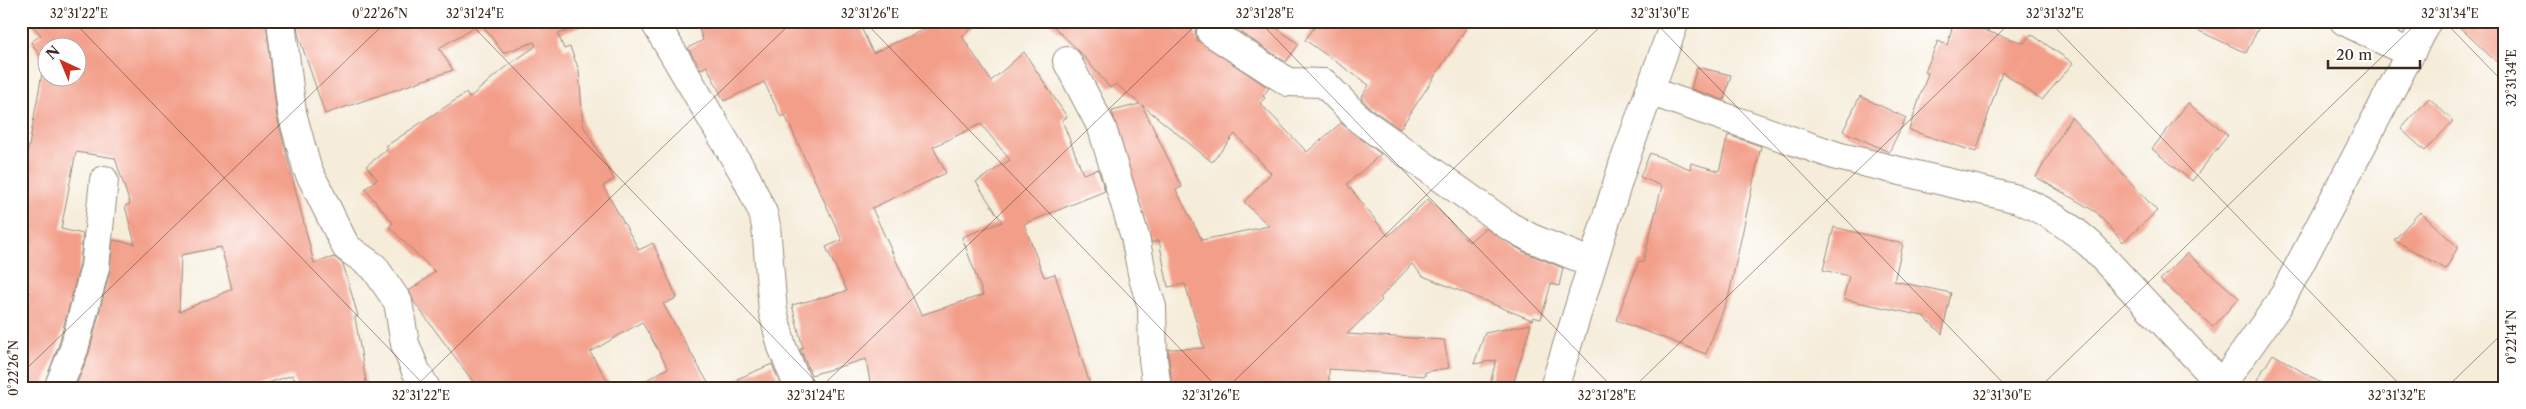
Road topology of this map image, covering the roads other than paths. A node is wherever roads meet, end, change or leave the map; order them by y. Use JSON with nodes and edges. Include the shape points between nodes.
{"nodes":[{"id":1,"x":281,"y":21,"type":"edge"},
{"id":2,"x":654,"y":21,"type":"edge"},
{"id":3,"x":1675,"y":21,"type":"edge"},
{"id":4,"x":2344,"y":21,"type":"edge"},
{"id":5,"x":2427,"y":21,"type":"edge"},
{"id":6,"x":1212,"y":32,"type":"dead end"},
{"id":7,"x":2409,"y":53,"type":"junction"},
{"id":8,"x":1067,"y":61,"type":"dead end"},
{"id":9,"x":1649,"y":92,"type":"junction"},
{"id":10,"x":104,"y":180,"type":"dead end"},
{"id":11,"x":1592,"y":263,"type":"junction"},
{"id":12,"x":2220,"y":386,"type":"edge"},
{"id":13,"x":58,"y":388,"type":"edge"},
{"id":14,"x":426,"y":388,"type":"edge"},
{"id":15,"x":799,"y":388,"type":"edge"},
{"id":16,"x":1157,"y":388,"type":"edge"},
{"id":17,"x":1554,"y":388,"type":"edge"}],
"edges":[{"from":1,"to":14,"type":"street","via":[[292,113],[307,168],[346,247],[374,267],[398,302],[405,344]]},
{"from":2,"to":15,"type":"street","via":[[717,126],[760,207],[766,226],[773,311],[782,347]]},
{"from":3,"to":9,"type":"street"},
{"from":4,"to":7,"type":"street"},
{"from":5,"to":7,"type":"street"},
{"from":6,"to":11,"type":"street","via":[[1288,82],[1324,83],[1360,120],[1508,226]]},
{"from":7,"to":12,"type":"street","via":[[2283,297]]},
{"from":8,"to":16,"type":"street","via":[[1102,128],[1135,238],[1152,307]]},
{"from":9,"to":11,"type":"street"},
{"from":9,"to":12,"type":"street","via":[[1838,156],[2018,199],[2038,207],[2070,226],[2092,246]]},
{"from":10,"to":13,"type":"street","via":[[95,268],[74,349]]},
{"from":11,"to":17,"type":"street"}]}
